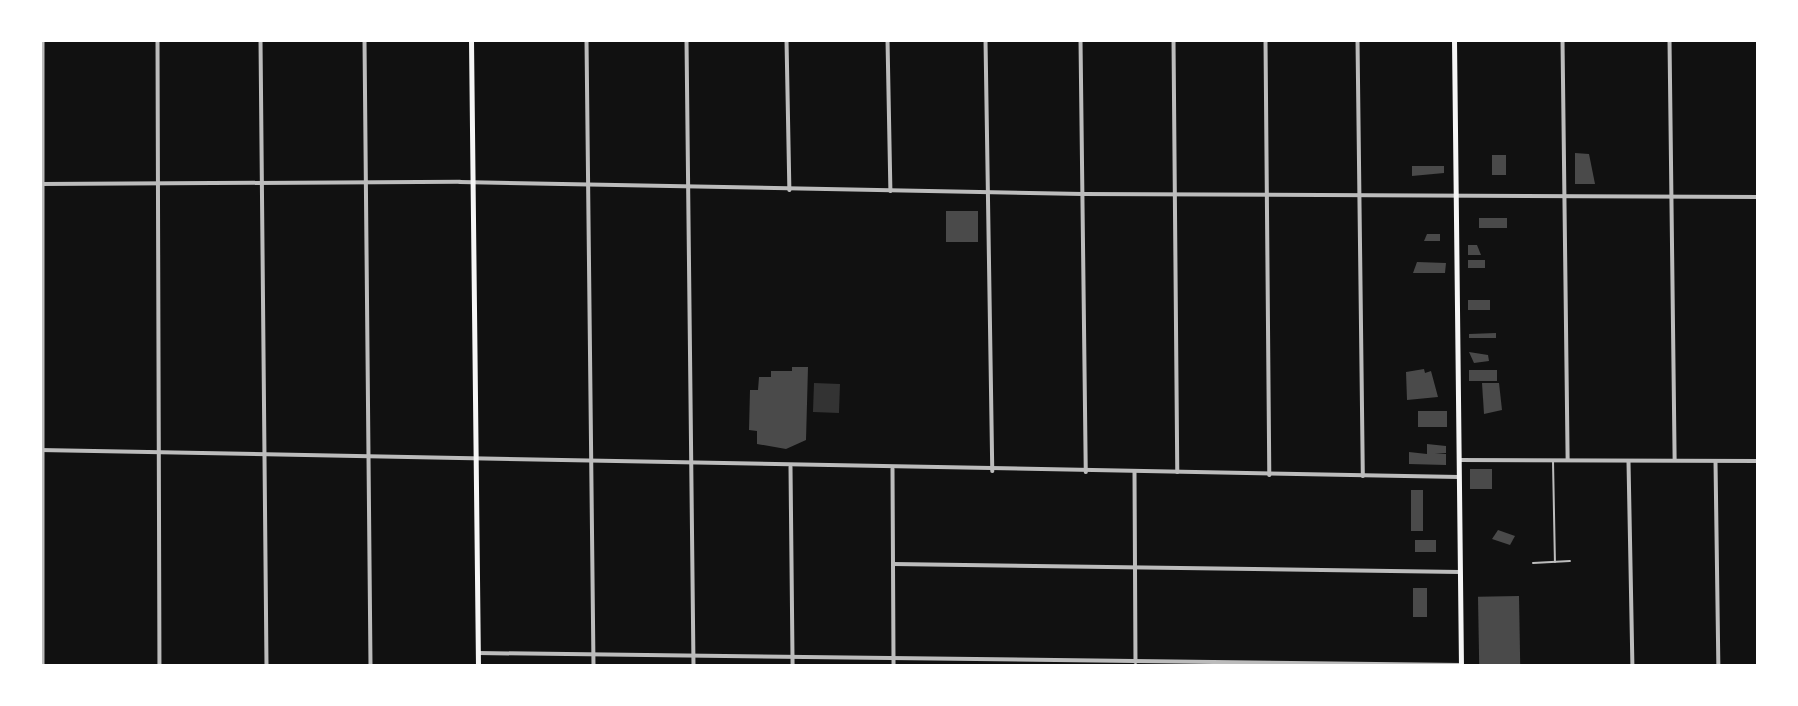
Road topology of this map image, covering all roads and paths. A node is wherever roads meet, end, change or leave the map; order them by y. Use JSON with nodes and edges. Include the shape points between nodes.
{"nodes":[{"id":1,"x":43,"y":40,"type":"edge"},
{"id":2,"x":158,"y":40,"type":"edge"},
{"id":3,"x":261,"y":40,"type":"edge"},
{"id":4,"x":365,"y":40,"type":"edge"},
{"id":5,"x":471,"y":40,"type":"edge"},
{"id":6,"x":587,"y":40,"type":"edge"},
{"id":7,"x":687,"y":40,"type":"edge"},
{"id":8,"x":788,"y":40,"type":"edge"},
{"id":9,"x":888,"y":40,"type":"edge"},
{"id":10,"x":986,"y":40,"type":"edge"},
{"id":11,"x":1081,"y":40,"type":"edge"},
{"id":12,"x":1174,"y":40,"type":"edge"},
{"id":13,"x":1266,"y":40,"type":"edge"},
{"id":14,"x":1359,"y":40,"type":"edge"},
{"id":15,"x":1454,"y":40,"type":"edge"},
{"id":16,"x":1563,"y":40,"type":"edge"},
{"id":17,"x":1671,"y":40,"type":"edge"},
{"id":18,"x":262,"y":183,"type":"junction"},
{"id":19,"x":367,"y":183,"type":"junction"},
{"id":20,"x":41,"y":184,"type":"edge"},
{"id":21,"x":158,"y":184,"type":"junction"},
{"id":22,"x":474,"y":184,"type":"junction"},
{"id":23,"x":588,"y":186,"type":"junction"},
{"id":24,"x":690,"y":189,"type":"junction"},
{"id":25,"x":790,"y":190,"type":"junction"},
{"id":26,"x":891,"y":191,"type":"junction"},
{"id":27,"x":990,"y":193,"type":"junction"},
{"id":28,"x":1083,"y":194,"type":"junction"},
{"id":29,"x":1176,"y":195,"type":"junction"},
{"id":30,"x":1268,"y":195,"type":"junction"},
{"id":31,"x":1360,"y":196,"type":"junction"},
{"id":32,"x":1456,"y":197,"type":"junction"},
{"id":33,"x":1564,"y":197,"type":"junction"},
{"id":34,"x":1671,"y":197,"type":"junction"},
{"id":35,"x":1758,"y":197,"type":"edge"},
{"id":36,"x":42,"y":450,"type":"edge"},
{"id":37,"x":159,"y":450,"type":"junction"},
{"id":38,"x":266,"y":454,"type":"junction"},
{"id":39,"x":370,"y":458,"type":"junction"},
{"id":40,"x":1458,"y":460,"type":"junction"},
{"id":41,"x":1553,"y":460,"type":"junction"},
{"id":42,"x":1568,"y":460,"type":"junction"},
{"id":43,"x":1675,"y":460,"type":"junction"},
{"id":44,"x":476,"y":461,"type":"junction"},
{"id":45,"x":1716,"y":461,"type":"junction"},
{"id":46,"x":1758,"y":461,"type":"edge"},
{"id":47,"x":1629,"y":462,"type":"junction"},
{"id":48,"x":591,"y":463,"type":"junction"},
{"id":49,"x":692,"y":465,"type":"junction"},
{"id":50,"x":791,"y":467,"type":"junction"},
{"id":51,"x":893,"y":469,"type":"junction"},
{"id":52,"x":993,"y":471,"type":"junction"},
{"id":53,"x":1086,"y":472,"type":"junction"},
{"id":54,"x":1135,"y":472,"type":"junction"},
{"id":55,"x":1178,"y":472,"type":"junction"},
{"id":56,"x":1270,"y":475,"type":"junction"},
{"id":57,"x":1363,"y":476,"type":"junction"},
{"id":58,"x":1459,"y":477,"type":"junction"},
{"id":59,"x":1570,"y":561,"type":"dead end"},
{"id":60,"x":1555,"y":562,"type":"junction"},
{"id":61,"x":1533,"y":563,"type":"dead end"},
{"id":62,"x":892,"y":564,"type":"junction"},
{"id":63,"x":1136,"y":568,"type":"junction"},
{"id":64,"x":1460,"y":572,"type":"junction"},
{"id":65,"x":478,"y":653,"type":"junction"},
{"id":66,"x":593,"y":653,"type":"junction"},
{"id":67,"x":694,"y":656,"type":"junction"},
{"id":68,"x":793,"y":657,"type":"junction"},
{"id":69,"x":894,"y":659,"type":"junction"},
{"id":70,"x":1136,"y":662,"type":"junction"},
{"id":71,"x":990,"y":663,"type":"edge"},
{"id":72,"x":1073,"y":663,"type":"edge"},
{"id":73,"x":1157,"y":664,"type":"edge"},
{"id":74,"x":1242,"y":664,"type":"edge"},
{"id":75,"x":1312,"y":665,"type":"edge"},
{"id":76,"x":1384,"y":665,"type":"edge"},
{"id":77,"x":1461,"y":665,"type":"edge"},
{"id":78,"x":43,"y":666,"type":"edge"},
{"id":79,"x":160,"y":666,"type":"edge"},
{"id":80,"x":267,"y":666,"type":"edge"},
{"id":81,"x":371,"y":666,"type":"edge"},
{"id":82,"x":478,"y":666,"type":"edge"},
{"id":83,"x":594,"y":666,"type":"edge"},
{"id":84,"x":694,"y":666,"type":"edge"},
{"id":85,"x":793,"y":666,"type":"edge"},
{"id":86,"x":894,"y":666,"type":"edge"},
{"id":87,"x":1633,"y":666,"type":"edge"},
{"id":88,"x":1719,"y":666,"type":"edge"}],
"edges":[{"from":1,"to":20,"type":"street"},
{"from":2,"to":21,"type":"street"},
{"from":3,"to":18,"type":"street"},
{"from":4,"to":19,"type":"street"},
{"from":5,"to":22,"type":"main road"},
{"from":6,"to":23,"type":"street"},
{"from":7,"to":24,"type":"street"},
{"from":8,"to":25,"type":"street"},
{"from":9,"to":26,"type":"street"},
{"from":10,"to":27,"type":"street"},
{"from":11,"to":28,"type":"street"},
{"from":12,"to":29,"type":"street"},
{"from":13,"to":30,"type":"street"},
{"from":14,"to":31,"type":"street"},
{"from":15,"to":32,"type":"main road"},
{"from":16,"to":33,"type":"street"},
{"from":17,"to":34,"type":"street"},
{"from":18,"to":19,"type":"street"},
{"from":18,"to":21,"type":"street"},
{"from":18,"to":38,"type":"street"},
{"from":19,"to":22,"type":"street"},
{"from":19,"to":39,"type":"street"},
{"from":20,"to":21,"type":"street"},
{"from":20,"to":36,"type":"street"},
{"from":21,"to":37,"type":"street"},
{"from":22,"to":23,"type":"street"},
{"from":22,"to":44,"type":"main road"},
{"from":23,"to":24,"type":"street"},
{"from":23,"to":48,"type":"street"},
{"from":24,"to":25,"type":"street"},
{"from":24,"to":49,"type":"street"},
{"from":25,"to":26,"type":"street"},
{"from":26,"to":27,"type":"street"},
{"from":27,"to":28,"type":"street"},
{"from":27,"to":52,"type":"street"},
{"from":28,"to":29,"type":"street"},
{"from":28,"to":53,"type":"street"},
{"from":29,"to":30,"type":"street"},
{"from":29,"to":55,"type":"street"},
{"from":30,"to":31,"type":"street"},
{"from":30,"to":56,"type":"street"},
{"from":31,"to":32,"type":"street"},
{"from":31,"to":57,"type":"street"},
{"from":32,"to":33,"type":"street"},
{"from":32,"to":40,"type":"main road"},
{"from":33,"to":34,"type":"street"},
{"from":33,"to":42,"type":"street"},
{"from":34,"to":35,"type":"street"},
{"from":34,"to":43,"type":"street"},
{"from":36,"to":37,"type":"street"},
{"from":36,"to":78,"type":"street"},
{"from":37,"to":38,"type":"street"},
{"from":37,"to":79,"type":"street"},
{"from":38,"to":39,"type":"street"},
{"from":38,"to":80,"type":"street"},
{"from":39,"to":44,"type":"street"},
{"from":39,"to":81,"type":"street"},
{"from":40,"to":41,"type":"street"},
{"from":40,"to":58,"type":"main road"},
{"from":41,"to":42,"type":"street"},
{"from":41,"to":60,"type":"lane"},
{"from":42,"to":47,"type":"street"},
{"from":43,"to":45,"type":"street"},
{"from":43,"to":47,"type":"street"},
{"from":44,"to":48,"type":"street"},
{"from":44,"to":65,"type":"main road"},
{"from":45,"to":46,"type":"street"},
{"from":45,"to":88,"type":"street"},
{"from":47,"to":87,"type":"street"},
{"from":48,"to":49,"type":"street"},
{"from":48,"to":66,"type":"street"},
{"from":49,"to":50,"type":"street"},
{"from":49,"to":67,"type":"street"},
{"from":50,"to":51,"type":"street"},
{"from":50,"to":68,"type":"street"},
{"from":51,"to":52,"type":"street"},
{"from":51,"to":62,"type":"street"},
{"from":52,"to":53,"type":"street"},
{"from":53,"to":54,"type":"street"},
{"from":54,"to":55,"type":"street"},
{"from":54,"to":63,"type":"street"},
{"from":55,"to":56,"type":"street"},
{"from":56,"to":57,"type":"street"},
{"from":57,"to":58,"type":"street"},
{"from":58,"to":64,"type":"main road"},
{"from":59,"to":60,"type":"lane"},
{"from":60,"to":61,"type":"lane"},
{"from":62,"to":63,"type":"street"},
{"from":62,"to":69,"type":"street"},
{"from":63,"to":64,"type":"street"},
{"from":63,"to":70,"type":"street"},
{"from":64,"to":77,"type":"main road"},
{"from":65,"to":66,"type":"street"},
{"from":65,"to":82,"type":"main road"},
{"from":66,"to":67,"type":"street"},
{"from":66,"to":83,"type":"street"},
{"from":67,"to":68,"type":"street"},
{"from":67,"to":84,"type":"street"},
{"from":68,"to":69,"type":"street"},
{"from":68,"to":85,"type":"street"},
{"from":69,"to":71,"type":"street"},
{"from":69,"to":86,"type":"street"},
{"from":70,"to":72,"type":"street"},
{"from":70,"to":73,"type":"street"},
{"from":71,"to":72,"type":"street"},
{"from":73,"to":74,"type":"street"},
{"from":74,"to":75,"type":"street"},
{"from":75,"to":76,"type":"street"},
{"from":76,"to":77,"type":"street"}]}
